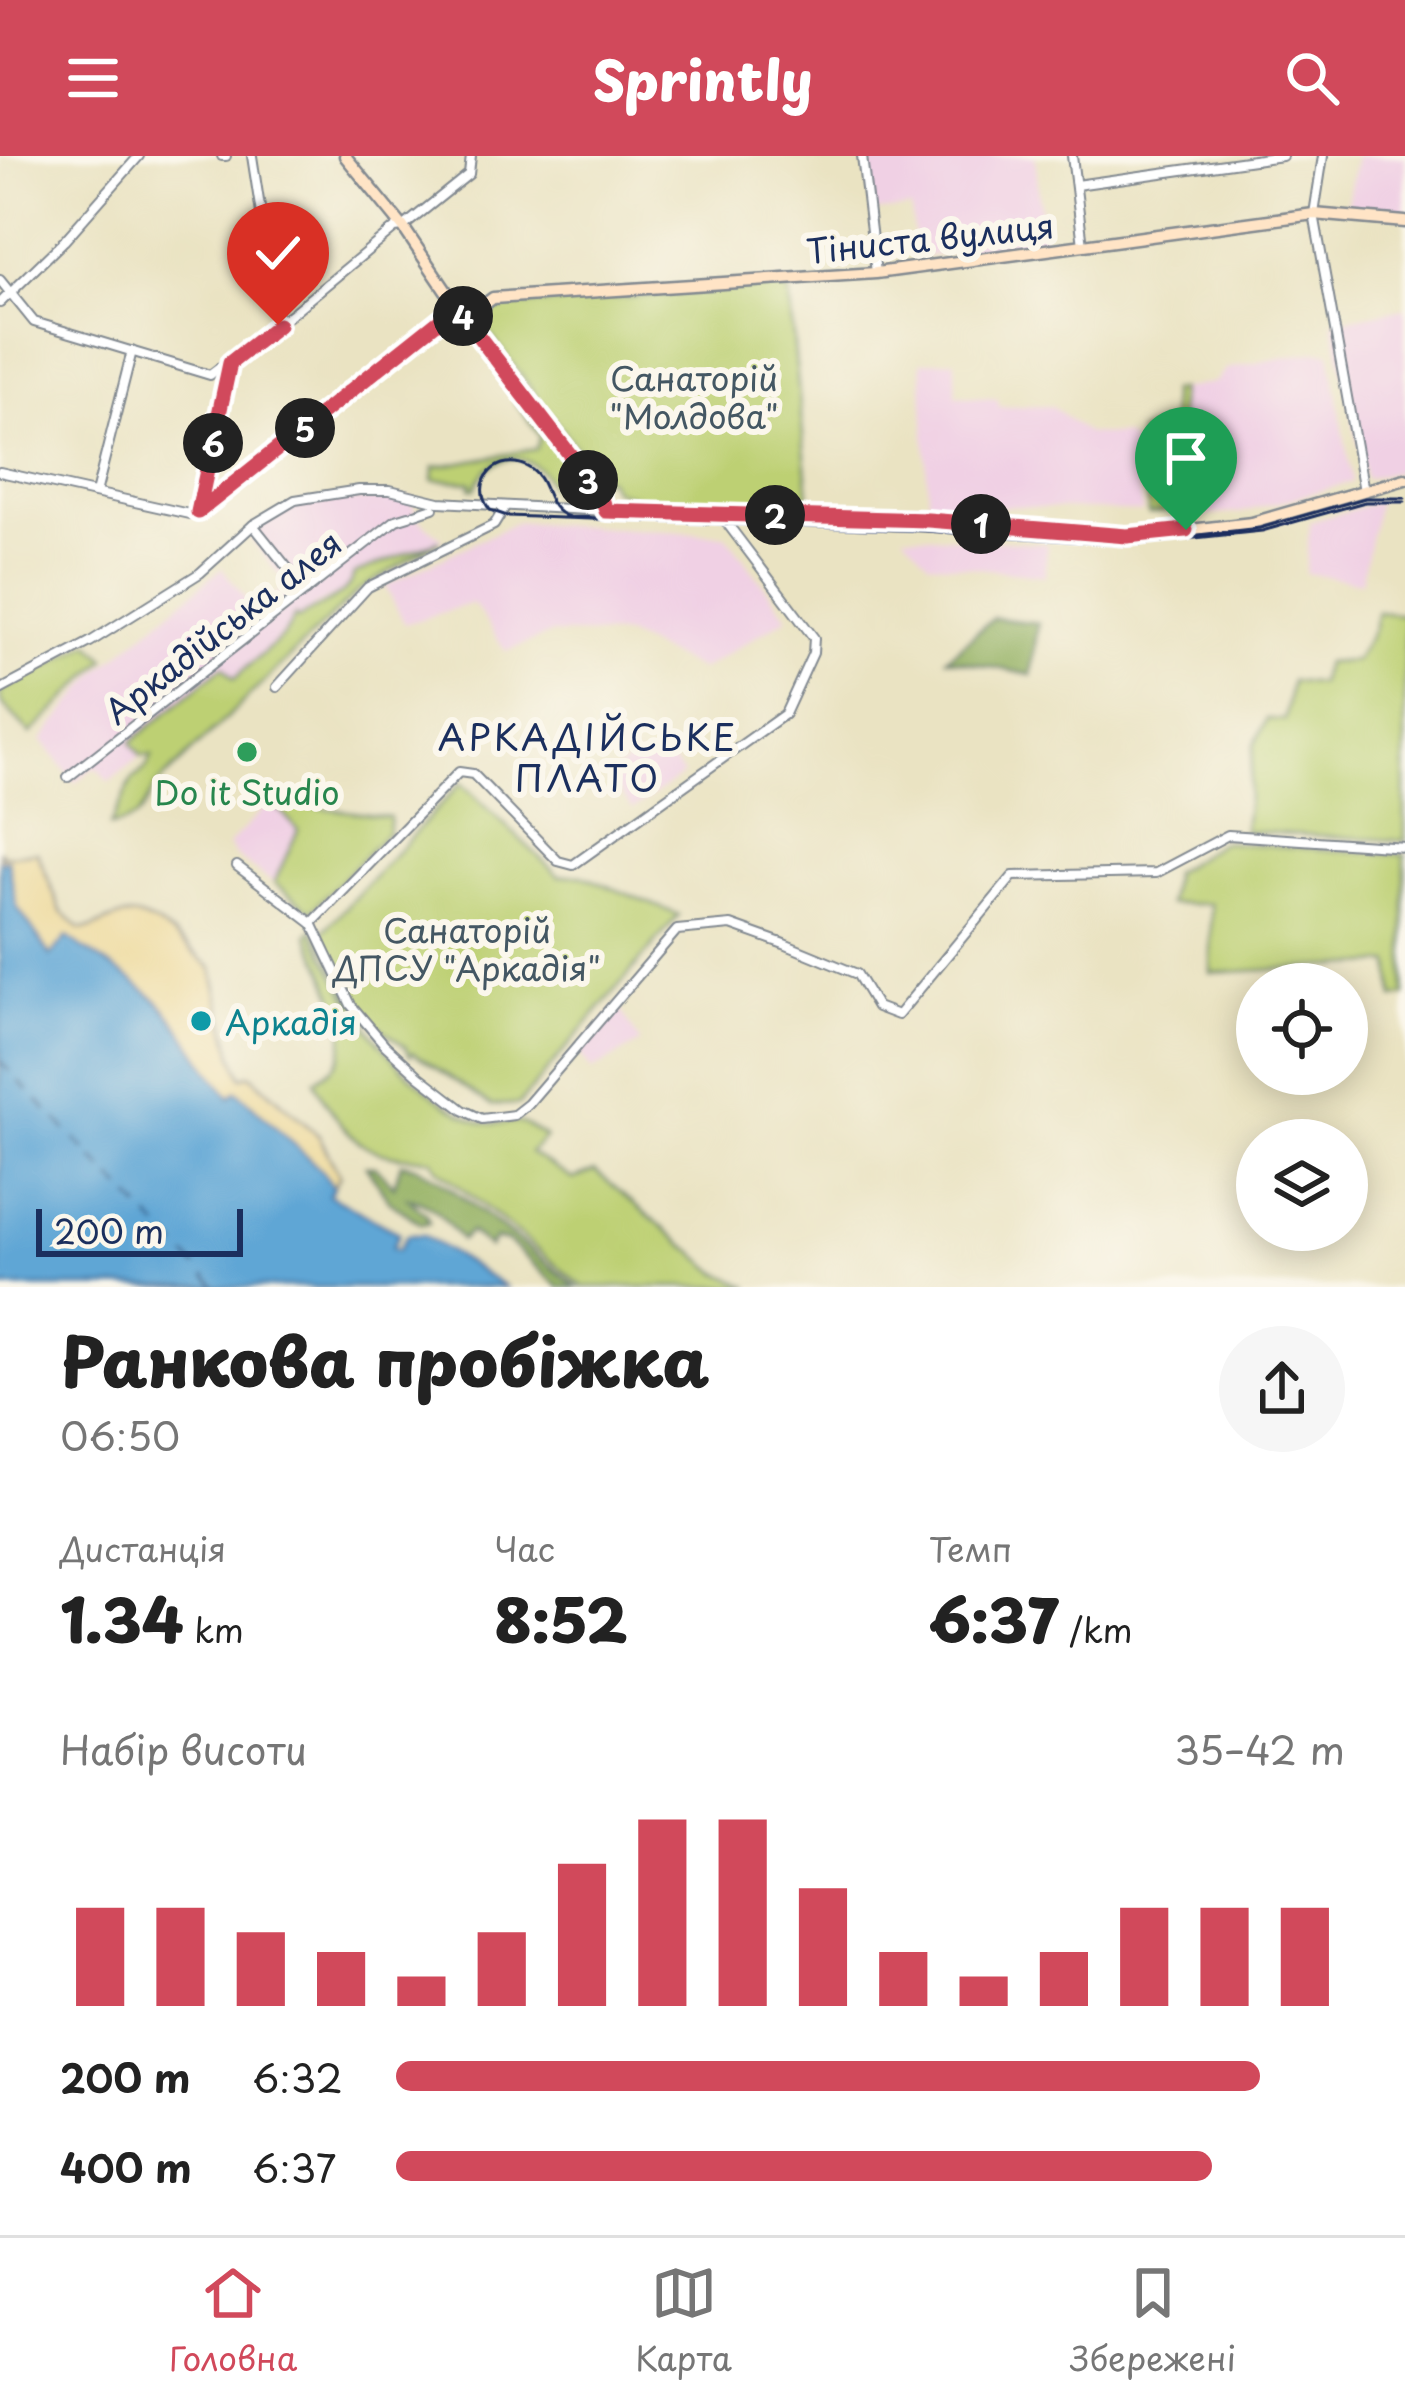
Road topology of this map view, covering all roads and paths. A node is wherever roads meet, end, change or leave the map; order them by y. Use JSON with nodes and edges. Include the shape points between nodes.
{"nodes":[{"id":1,"x":139,"y":156,"type":"edge"},
{"id":2,"x":252,"y":156,"type":"edge"},
{"id":3,"x":345,"y":156,"type":"edge"},
{"id":4,"x":471,"y":156,"type":"edge"},
{"id":5,"x":862,"y":156,"type":"edge"},
{"id":6,"x":1072,"y":156,"type":"edge"},
{"id":7,"x":1282,"y":156,"type":"edge"},
{"id":8,"x":1323,"y":156,"type":"edge"},
{"id":9,"x":1076,"y":185,"type":"junction"},
{"id":10,"x":1314,"y":214,"type":"junction"},
{"id":11,"x":1405,"y":222,"type":"edge"},
{"id":12,"x":403,"y":227,"type":"junction"},
{"id":13,"x":1083,"y":247,"type":"junction"},
{"id":14,"x":876,"y":273,"type":"junction"},
{"id":15,"x":0,"y":280,"type":"edge"},
{"id":16,"x":10,"y":294,"type":"junction"},
{"id":17,"x":0,"y":303,"type":"edge"},
{"id":18,"x":456,"y":307,"type":"junction"},
{"id":19,"x":465,"y":319,"type":"junction"},
{"id":20,"x":278,"y":325,"type":"junction"},
{"id":21,"x":132,"y":352,"type":"junction"},
{"id":22,"x":230,"y":363,"type":"junction"},
{"id":23,"x":0,"y":472,"type":"edge"},
{"id":24,"x":1405,"y":483,"type":"edge"},
{"id":25,"x":1364,"y":492,"type":"junction"},
{"id":26,"x":95,"y":494,"type":"junction"},
{"id":27,"x":436,"y":505,"type":"junction"},
{"id":28,"x":502,"y":507,"type":"junction"},
{"id":29,"x":606,"y":511,"type":"junction"},
{"id":30,"x":198,"y":512,"type":"junction"},
{"id":31,"x":718,"y":512,"type":"junction"},
{"id":32,"x":253,"y":525,"type":"junction"},
{"id":33,"x":306,"y":591,"type":"junction"},
{"id":34,"x":277,"y":687,"type":"dead end"},
{"id":35,"x":0,"y":690,"type":"edge"},
{"id":36,"x":68,"y":778,"type":"dead end"},
{"id":37,"x":1405,"y":847,"type":"edge"},
{"id":38,"x":237,"y":866,"type":"dead end"},
{"id":39,"x":312,"y":923,"type":"junction"}],
"edges":[{"from":1,"to":16,"type":"street"},
{"from":2,"to":20,"type":"street"},
{"from":3,"to":12,"type":"main road"},
{"from":4,"to":12,"type":"street","via":[[469,174]]},
{"from":5,"to":14,"type":"street"},
{"from":6,"to":9,"type":"street"},
{"from":7,"to":9,"type":"street"},
{"from":8,"to":10,"type":"street"},
{"from":9,"to":13,"type":"street"},
{"from":10,"to":11,"type":"main road","name":"Тіниста вулиця"},
{"from":10,"to":13,"type":"main road","name":"Тіниста вулиця"},
{"from":10,"to":25,"type":"street"},
{"from":12,"to":18,"type":"main road"},
{"from":12,"to":20,"type":"street"},
{"from":13,"to":14,"type":"main road","name":"Тіниста вулиця"},
{"from":14,"to":19,"type":"main road","name":"Тіниста вулиця","via":[[493,298]]},
{"from":15,"to":16,"type":"street"},
{"from":16,"to":17,"type":"street"},
{"from":16,"to":21,"type":"street","via":[[34,322]]},
{"from":18,"to":19,"type":"main road"},
{"from":18,"to":30,"type":"street"},
{"from":19,"to":29,"type":"main road"},
{"from":20,"to":22,"type":"street"},
{"from":21,"to":22,"type":"street","via":[[210,375]]},
{"from":21,"to":26,"type":"street"},
{"from":22,"to":30,"type":"street"},
{"from":23,"to":26,"type":"street"},
{"from":24,"to":25,"type":"main road"},
{"from":25,"to":31,"type":"main road","via":[[1252,523],[1127,536]]},
{"from":26,"to":30,"type":"street"},
{"from":27,"to":28,"type":"street"},
{"from":27,"to":32,"type":"street","via":[[418,494],[359,490],[295,500]]},
{"from":27,"to":33,"type":"street","name":"Аркадійська алея","via":[[396,520]]},
{"from":28,"to":29,"type":"street"},
{"from":28,"to":34,"type":"street","via":[[494,525],[368,587]]},
{"from":29,"to":31,"type":"main road"},
{"from":31,"to":39,"type":"street","via":[[814,638],[785,714],[573,866],[558,861],[473,774],[459,772]]},
{"from":32,"to":33,"type":"street"},
{"from":32,"to":35,"type":"street","via":[[200,573]]},
{"from":33,"to":36,"type":"street","name":"Аркадійська алея"},
{"from":37,"to":39,"type":"street","via":[[1228,835],[1156,873],[1012,876],[902,1014],[877,1006],[857,974],[784,944],[731,925],[676,930],[521,1112],[492,1119],[472,1116],[419,1076],[362,1018]]},
{"from":38,"to":39,"type":"street"}]}
